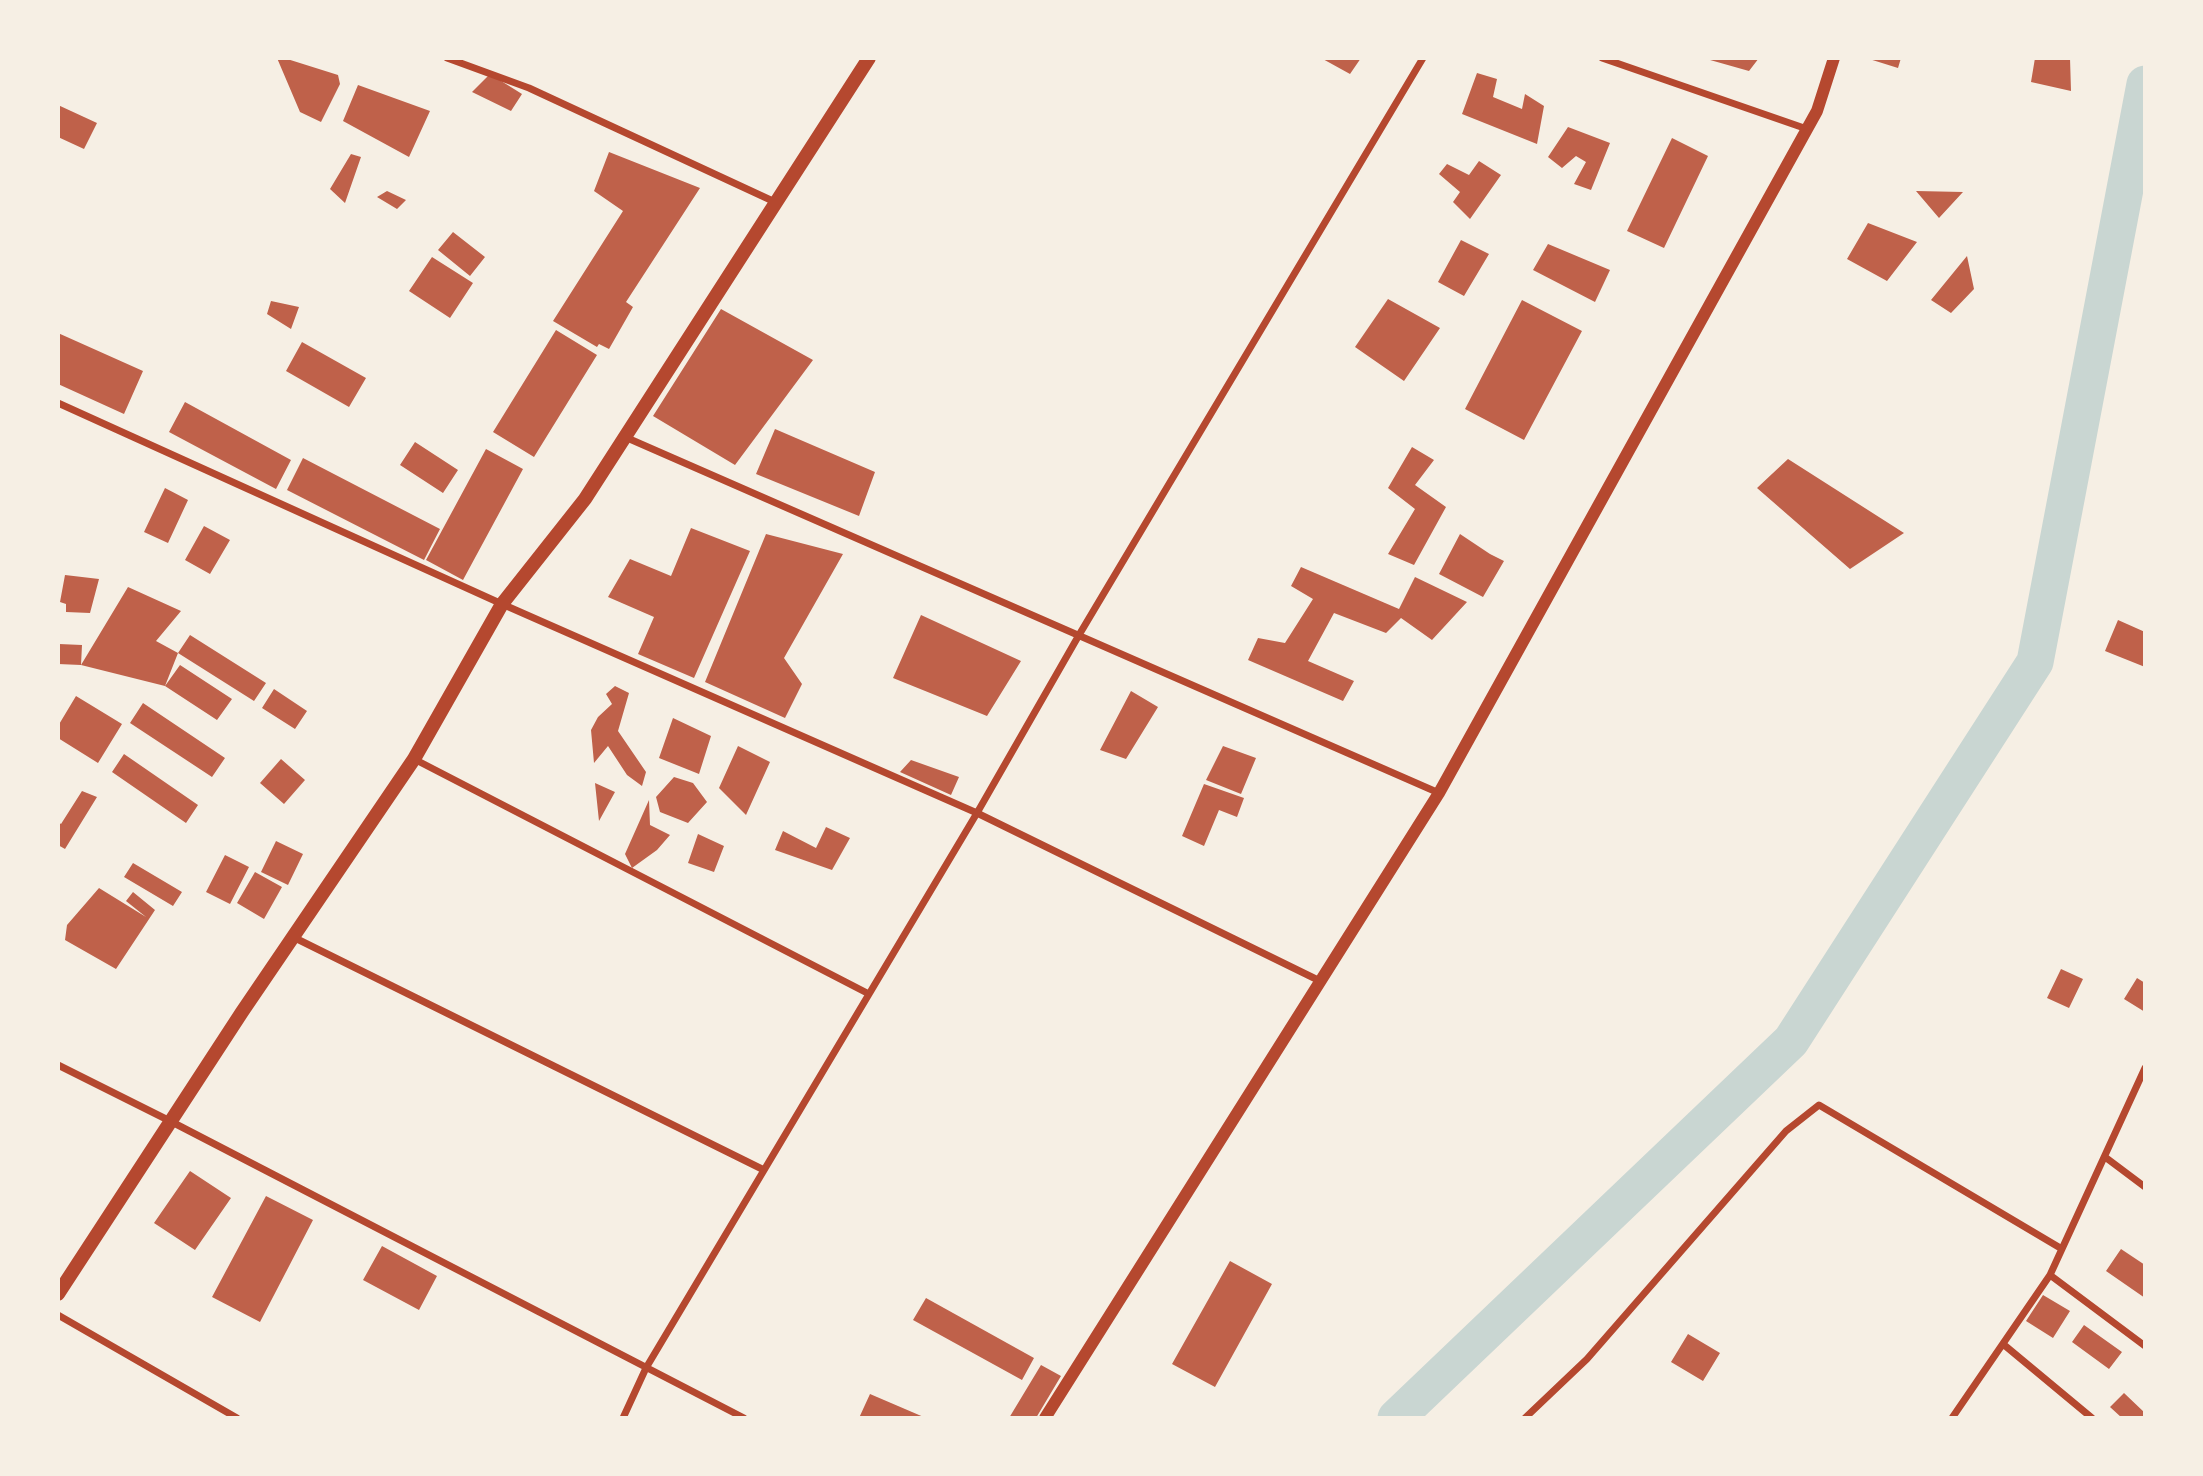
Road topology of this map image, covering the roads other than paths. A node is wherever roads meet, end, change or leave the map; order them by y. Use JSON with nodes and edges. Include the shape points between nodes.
{"nodes":[{"id":1,"x":447,"y":58,"type":"edge"},
{"id":2,"x":869,"y":58,"type":"edge"},
{"id":3,"x":1423,"y":58,"type":"edge"},
{"id":4,"x":1602,"y":58,"type":"edge"},
{"id":5,"x":1834,"y":58,"type":"edge"},
{"id":6,"x":1807,"y":129,"type":"junction"},
{"id":7,"x":775,"y":202,"type":"junction"},
{"id":8,"x":58,"y":403,"type":"edge"},
{"id":9,"x":625,"y":437,"type":"junction"},
{"id":10,"x":502,"y":604,"type":"junction"},
{"id":11,"x":1079,"y":635,"type":"junction"},
{"id":12,"x":414,"y":760,"type":"junction"},
{"id":13,"x":1439,"y":793,"type":"junction"},
{"id":14,"x":977,"y":813,"type":"junction"},
{"id":15,"x":293,"y":937,"type":"junction"},
{"id":16,"x":1320,"y":981,"type":"junction"},
{"id":17,"x":869,"y":994,"type":"junction"},
{"id":18,"x":58,"y":1065,"type":"edge"},
{"id":19,"x":2145,"y":1068,"type":"edge"},
{"id":20,"x":170,"y":1121,"type":"junction"},
{"id":21,"x":2105,"y":1157,"type":"junction"},
{"id":22,"x":764,"y":1170,"type":"junction"},
{"id":23,"x":2145,"y":1187,"type":"edge"},
{"id":24,"x":2062,"y":1249,"type":"junction"},
{"id":25,"x":2050,"y":1275,"type":"junction"},
{"id":26,"x":58,"y":1294,"type":"edge"},
{"id":27,"x":58,"y":1315,"type":"edge"},
{"id":28,"x":2003,"y":1344,"type":"junction"},
{"id":29,"x":2145,"y":1346,"type":"edge"},
{"id":30,"x":646,"y":1368,"type":"junction"},
{"id":31,"x":237,"y":1418,"type":"edge"},
{"id":32,"x":623,"y":1418,"type":"edge"},
{"id":33,"x":744,"y":1418,"type":"edge"},
{"id":34,"x":1045,"y":1418,"type":"edge"},
{"id":35,"x":1525,"y":1418,"type":"edge"},
{"id":36,"x":1952,"y":1418,"type":"edge"},
{"id":37,"x":2092,"y":1418,"type":"edge"}],
"edges":[{"from":1,"to":7,"type":"street","via":[[529,88]]},
{"from":2,"to":7,"type":"main road"},
{"from":3,"to":11,"type":"street"},
{"from":4,"to":6,"type":"street"},
{"from":5,"to":6,"type":"street"},
{"from":6,"to":13,"type":"street"},
{"from":7,"to":9,"type":"main road"},
{"from":8,"to":10,"type":"street"},
{"from":9,"to":10,"type":"main road","via":[[585,499]]},
{"from":9,"to":11,"type":"street"},
{"from":10,"to":12,"type":"main road"},
{"from":10,"to":14,"type":"street"},
{"from":11,"to":13,"type":"street"},
{"from":11,"to":14,"type":"street"},
{"from":12,"to":15,"type":"main road"},
{"from":12,"to":17,"type":"street"},
{"from":13,"to":16,"type":"street"},
{"from":14,"to":16,"type":"street"},
{"from":14,"to":17,"type":"street"},
{"from":15,"to":20,"type":"main road"},
{"from":15,"to":22,"type":"street"},
{"from":16,"to":34,"type":"street"},
{"from":17,"to":22,"type":"street"},
{"from":18,"to":20,"type":"street"},
{"from":19,"to":21,"type":"street"},
{"from":20,"to":26,"type":"main road"},
{"from":20,"to":30,"type":"street"},
{"from":21,"to":23,"type":"street"},
{"from":21,"to":24,"type":"street"},
{"from":22,"to":30,"type":"street"},
{"from":24,"to":25,"type":"street"},
{"from":24,"to":35,"type":"street","via":[[1819,1105],[1786,1131],[1587,1359]]},
{"from":25,"to":28,"type":"street"},
{"from":25,"to":29,"type":"street"},
{"from":27,"to":31,"type":"street"},
{"from":28,"to":36,"type":"street"},
{"from":28,"to":37,"type":"street"},
{"from":30,"to":32,"type":"street"},
{"from":30,"to":33,"type":"street"}]}
